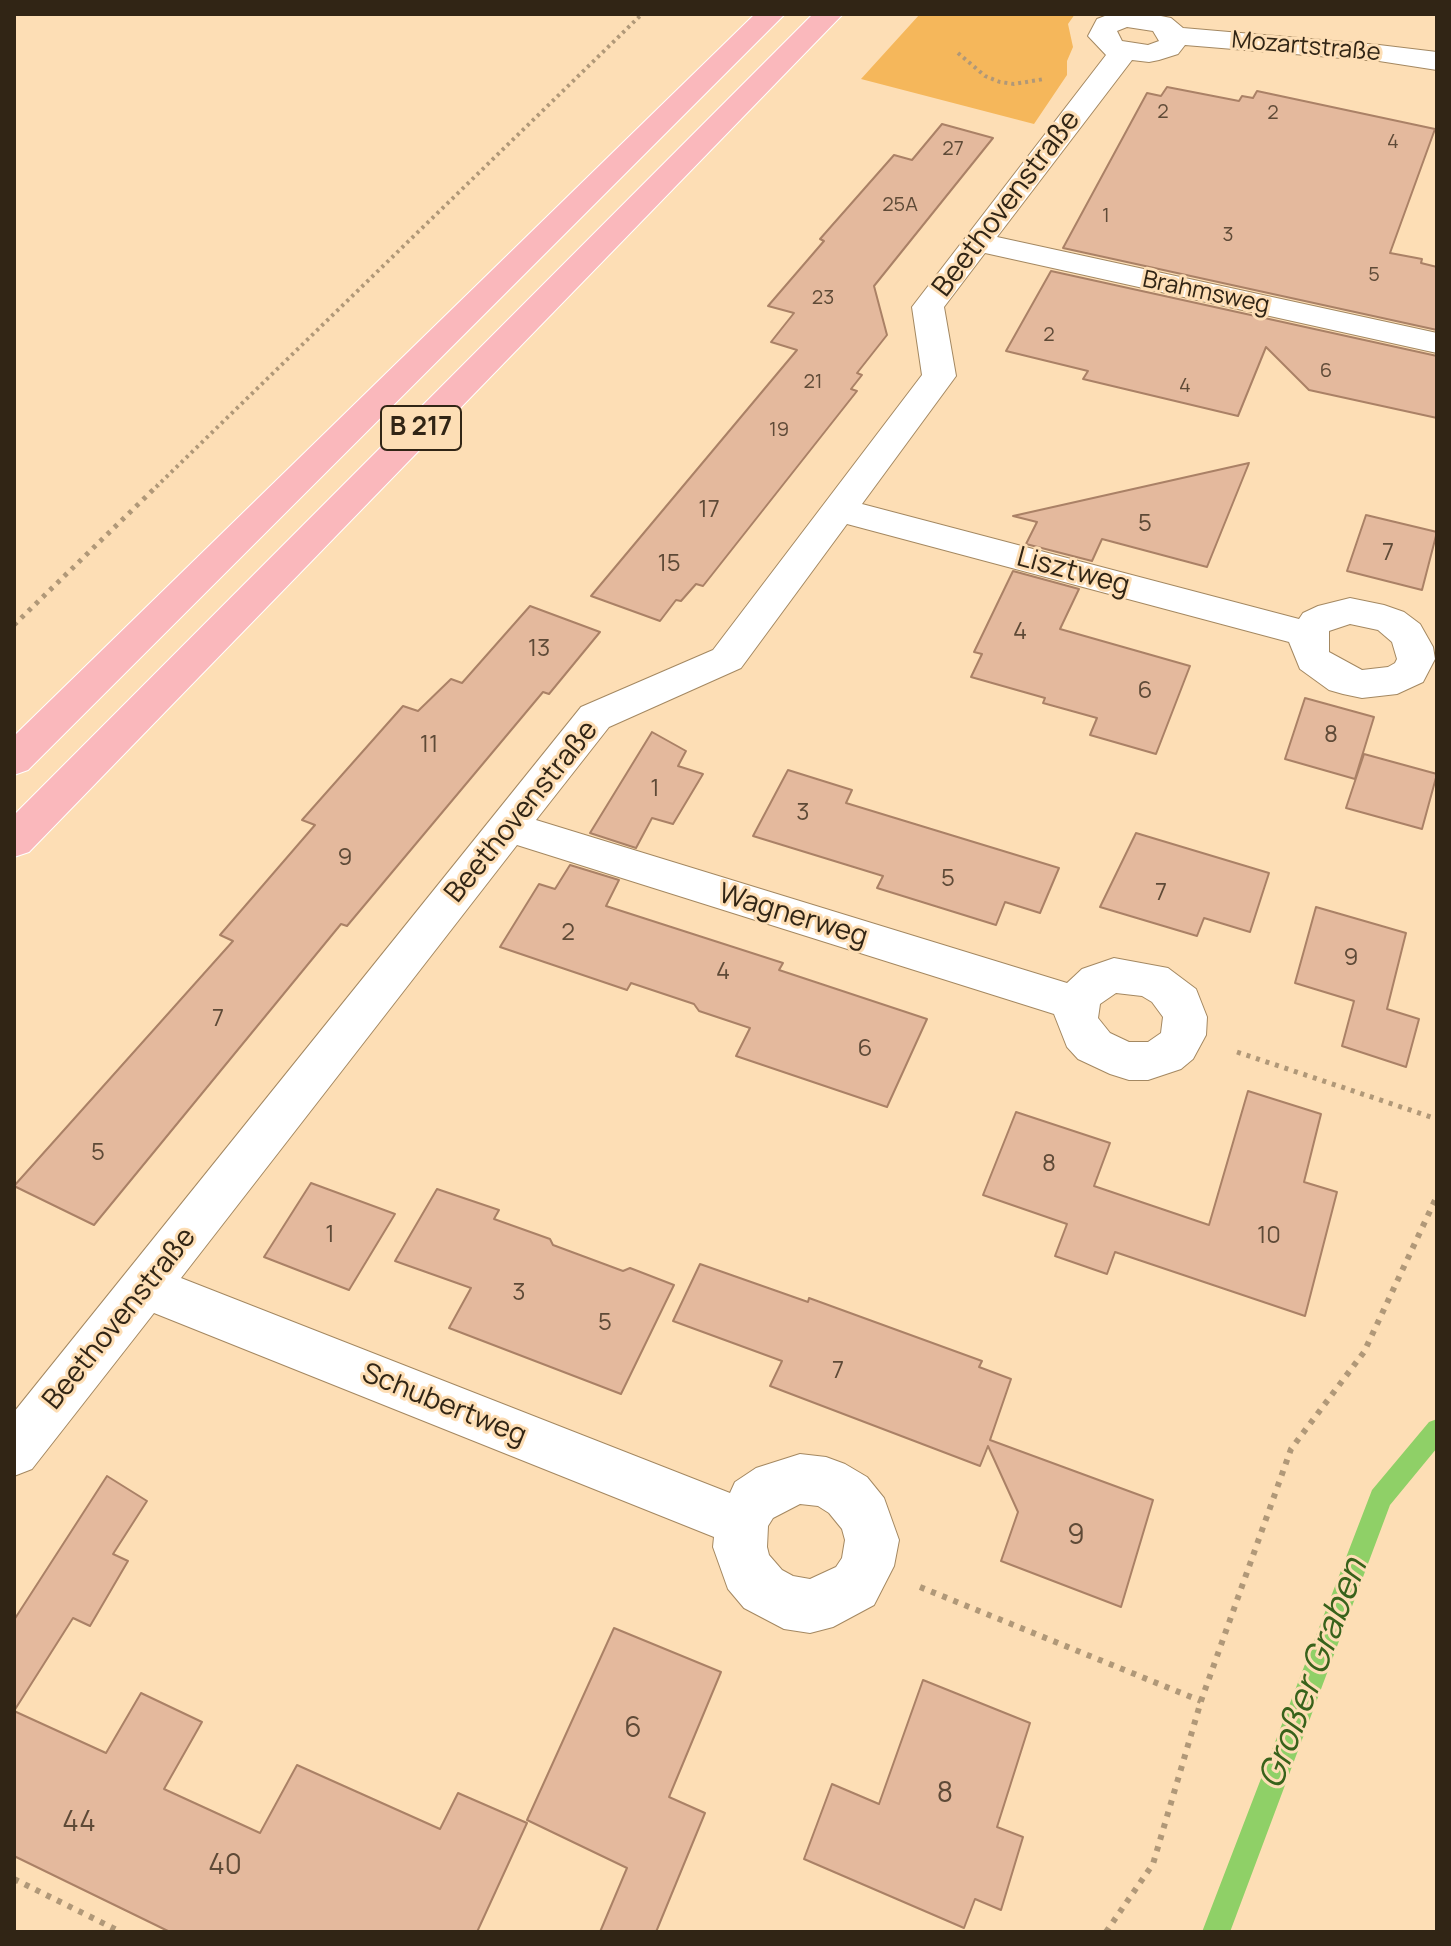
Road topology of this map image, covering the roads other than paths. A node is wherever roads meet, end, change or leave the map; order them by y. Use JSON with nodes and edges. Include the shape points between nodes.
{"nodes":[{"id":1,"x":771,"y":14,"type":"edge"},
{"id":2,"x":829,"y":14,"type":"edge"},
{"id":3,"x":1151,"y":17,"type":"edge"},
{"id":4,"x":1174,"y":36,"type":"junction"},
{"id":5,"x":1123,"y":52,"type":"junction"},
{"id":6,"x":1437,"y":61,"type":"edge"},
{"id":7,"x":976,"y":242,"type":"junction"},
{"id":8,"x":1437,"y":343,"type":"edge"},
{"id":9,"x":838,"y":510,"type":"junction"},
{"id":10,"x":1308,"y":634,"type":"dead end"},
{"id":11,"x":14,"y":760,"type":"edge"},
{"id":12,"x":508,"y":827,"type":"junction"},
{"id":13,"x":14,"y":841,"type":"edge"},
{"id":14,"x":1078,"y":1004,"type":"junction"},
{"id":15,"x":146,"y":1287,"type":"junction"},
{"id":16,"x":14,"y":1452,"type":"edge"},
{"id":17,"x":742,"y":1523,"type":"junction"}],
"edges":[{"from":1,"to":11,"type":"highway","number":"B 217"},
{"from":2,"to":13,"type":"highway","number":"B 217"},
{"from":3,"to":4,"type":"street"},
{"from":3,"to":5,"type":"street","via":[[1107,25],[1102,36]]},
{"from":4,"to":5,"type":"street","via":[[1159,52]]},
{"from":4,"to":6,"type":"street","name":"Mozartstraße"},
{"from":5,"to":7,"type":"street","name":"Beethovenstraße"},
{"from":7,"to":8,"type":"street","name":"Brahmsweg"},
{"from":7,"to":9,"type":"street","name":"Beethovenstraße","via":[[928,307],[939,376]]},
{"from":9,"to":10,"type":"street","name":"Lisztweg"},
{"from":9,"to":12,"type":"street","name":"Beethovenstraße","via":[[727,659],[595,717]]},
{"from":12,"to":14,"type":"street","name":"Wagnerweg"},
{"from":12,"to":15,"type":"street","name":"Beethovenstraße"},
{"from":14,"to":14,"type":"street","via":[[1076,1018],[1083,1034],[1110,1056],[1148,1061],[1165,1056],[1183,1035],[1180,1002],[1152,980],[1114,975],[1085,991]]},
{"from":15,"to":16,"type":"street","name":"Beethovenstraße"},
{"from":15,"to":17,"type":"street","name":"Schubertweg"},
{"from":17,"to":17,"type":"street","via":[[740,1547],[747,1570],[784,1602],[810,1606],[833,1600],[855,1586],[867,1566],[872,1540],[865,1516],[848,1495],[826,1482],[800,1479],[775,1486],[754,1500]]}]}
